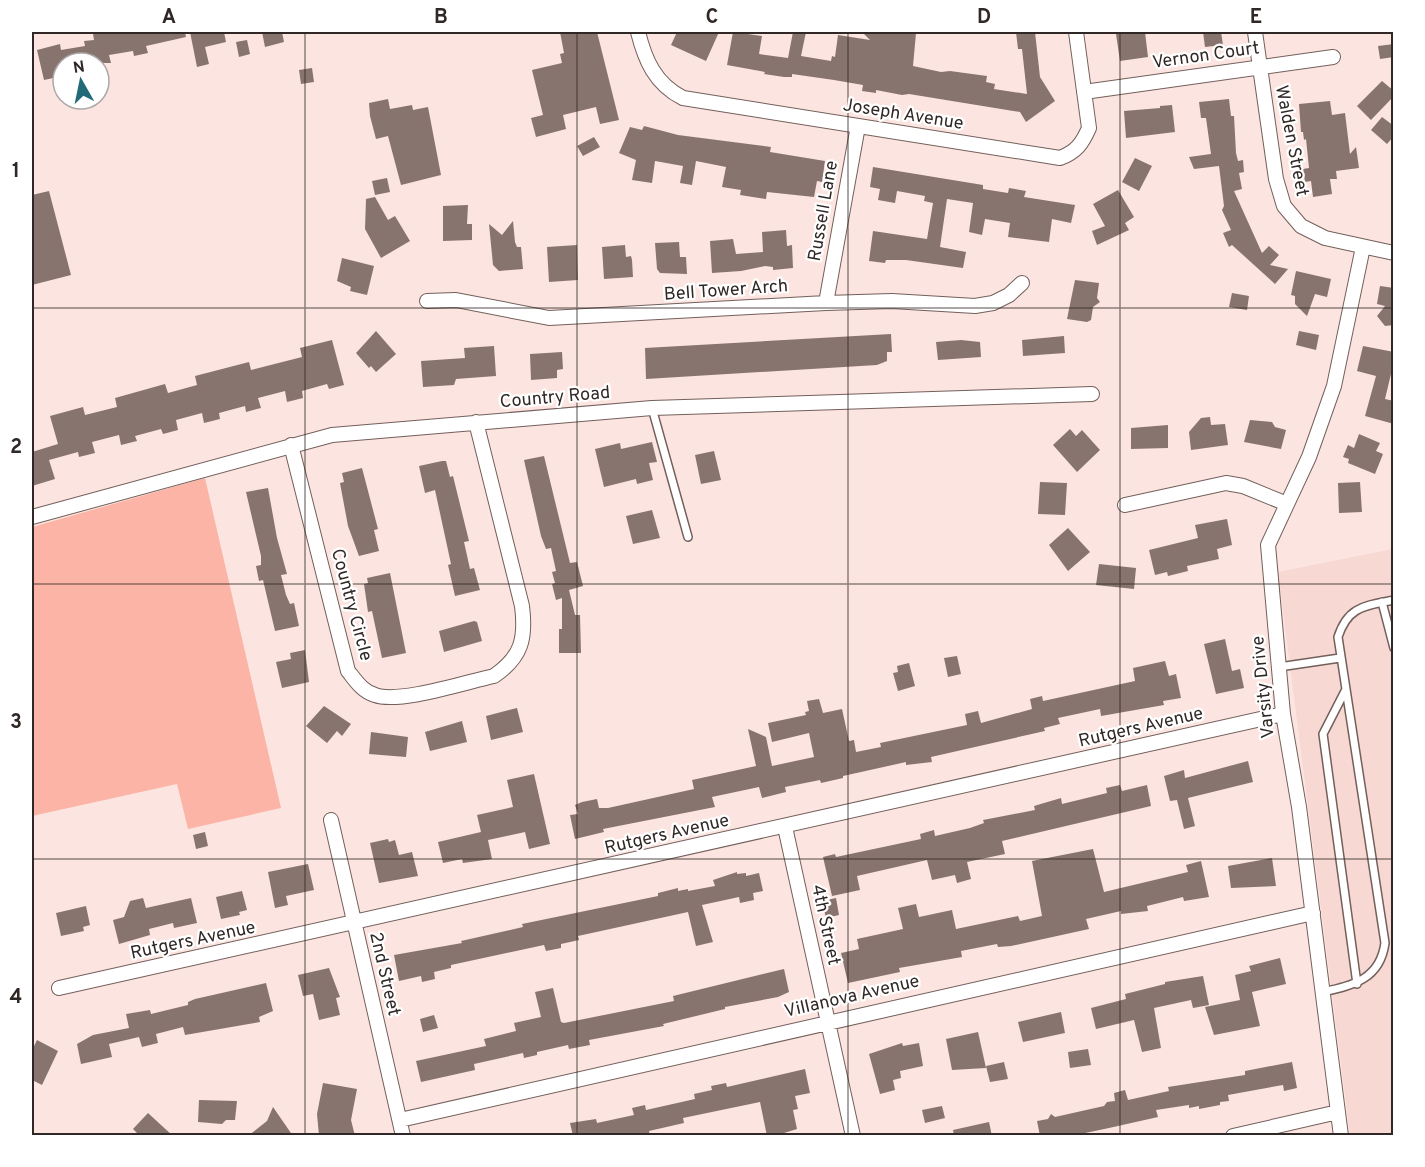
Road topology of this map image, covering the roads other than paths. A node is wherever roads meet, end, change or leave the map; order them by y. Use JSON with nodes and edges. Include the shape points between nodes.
{"nodes":[{"id":1,"x":638,"y":32,"type":"edge"},
{"id":2,"x":1076,"y":32,"type":"edge"},
{"id":3,"x":1255,"y":32,"type":"edge"},
{"id":4,"x":1333,"y":57,"type":"dead end"},
{"id":5,"x":1260,"y":67,"type":"junction"},
{"id":6,"x":1084,"y":92,"type":"junction"},
{"id":7,"x":858,"y":126,"type":"junction"},
{"id":8,"x":1363,"y":248,"type":"junction"},
{"id":9,"x":1394,"y":253,"type":"edge"},
{"id":10,"x":1023,"y":283,"type":"dead end"},
{"id":11,"x":427,"y":301,"type":"dead end"},
{"id":12,"x":826,"y":303,"type":"junction"},
{"id":13,"x":1092,"y":394,"type":"dead end"},
{"id":14,"x":652,"y":408,"type":"junction"},
{"id":15,"x":476,"y":422,"type":"junction"},
{"id":16,"x":291,"y":446,"type":"junction"},
{"id":17,"x":1287,"y":504,"type":"junction"},
{"id":18,"x":1125,"y":505,"type":"dead end"},
{"id":19,"x":32,"y":517,"type":"edge"},
{"id":20,"x":688,"y":537,"type":"dead end"},
{"id":21,"x":1394,"y":600,"type":"edge"},
{"id":22,"x":1382,"y":602,"type":"junction"},
{"id":23,"x":1394,"y":648,"type":"edge"},
{"id":24,"x":1340,"y":658,"type":"junction"},
{"id":25,"x":1279,"y":667,"type":"junction"},
{"id":26,"x":1345,"y":691,"type":"junction"},
{"id":27,"x":1283,"y":714,"type":"junction"},
{"id":28,"x":331,"y":820,"type":"dead end"},
{"id":29,"x":785,"y":827,"type":"junction"},
{"id":30,"x":1313,"y":913,"type":"junction"},
{"id":31,"x":354,"y":924,"type":"junction"},
{"id":32,"x":1357,"y":984,"type":"junction"},
{"id":33,"x":59,"y":988,"type":"dead end"},
{"id":34,"x":1323,"y":992,"type":"junction"},
{"id":35,"x":827,"y":1021,"type":"junction"},
{"id":36,"x":1338,"y":1112,"type":"junction"},
{"id":37,"x":399,"y":1120,"type":"junction"},
{"id":38,"x":403,"y":1136,"type":"edge"},
{"id":39,"x":853,"y":1136,"type":"edge"},
{"id":40,"x":1233,"y":1136,"type":"edge"},
{"id":41,"x":1341,"y":1136,"type":"edge"}],
"edges":[{"from":1,"to":7,"type":"street","name":"Joseph Avenue","via":[[650,69],[670,92],[683,98]]},
{"from":2,"to":6,"type":"street","name":"Joseph Avenue"},
{"from":3,"to":5,"type":"street","name":"Walden Street"},
{"from":4,"to":5,"type":"street","name":"Vernon Court"},
{"from":5,"to":6,"type":"street","name":"Vernon Court"},
{"from":5,"to":8,"type":"street","name":"Walden Street","via":[[1276,180],[1284,206],[1301,226],[1325,238]]},
{"from":6,"to":7,"type":"street","name":"Joseph Avenue","via":[[1089,129],[1083,143],[1060,158]]},
{"from":7,"to":12,"type":"street","name":"Russell Lane"},
{"from":8,"to":9,"type":"street","name":"Walden Street"},
{"from":8,"to":17,"type":"street","name":"Varsity Drive","via":[[1334,386],[1309,457]]},
{"from":10,"to":12,"type":"street","name":"Bell Tower Arch","via":[[993,303],[975,306],[892,301]]},
{"from":11,"to":12,"type":"street","name":"Bell Tower Arch","via":[[456,300],[549,318]]},
{"from":13,"to":14,"type":"street","name":"Country Road"},
{"from":14,"to":15,"type":"street","name":"Country Road"},
{"from":14,"to":20,"type":"lane"},
{"from":15,"to":16,"type":"street","name":"Country Road","via":[[332,435]]},
{"from":15,"to":16,"type":"street","name":"Country Circle","via":[[525,632],[517,654],[494,676],[391,699],[359,686],[348,671]]},
{"from":16,"to":19,"type":"street","name":"Country Road"},
{"from":17,"to":18,"type":"street","via":[[1226,483]]},
{"from":17,"to":25,"type":"street","name":"Varsity Drive","via":[[1268,545]]},
{"from":21,"to":22,"type":"lane"},
{"from":22,"to":23,"type":"lane"},
{"from":22,"to":24,"type":"lane","via":[[1349,614],[1338,637]]},
{"from":24,"to":25,"type":"lane"},
{"from":24,"to":26,"type":"lane"},
{"from":25,"to":27,"type":"street","name":"Varsity Drive"},
{"from":26,"to":32,"type":"lane","via":[[1323,734]]},
{"from":26,"to":32,"type":"lane","via":[[1386,943],[1376,969]]},
{"from":27,"to":29,"type":"street","name":"Rutgers Avenue"},
{"from":27,"to":30,"type":"street","name":"Varsity Drive"},
{"from":28,"to":31,"type":"street","name":"2nd Street"},
{"from":29,"to":31,"type":"street","name":"Rutgers Avenue"},
{"from":29,"to":35,"type":"street","name":"4th Street"},
{"from":30,"to":34,"type":"street","name":"Varsity Drive"},
{"from":30,"to":35,"type":"street","name":"Villanova Avenue"},
{"from":31,"to":33,"type":"street","name":"Rutgers Avenue"},
{"from":31,"to":37,"type":"street","name":"2nd Street"},
{"from":32,"to":34,"type":"lane"},
{"from":34,"to":36,"type":"street","name":"Varsity Drive"},
{"from":35,"to":37,"type":"street","name":"Villanova Avenue"},
{"from":35,"to":39,"type":"street","name":"4th Street"},
{"from":36,"to":40,"type":"street"},
{"from":36,"to":41,"type":"street","name":"Varsity Drive"},
{"from":37,"to":38,"type":"street","name":"2nd Street"}]}
